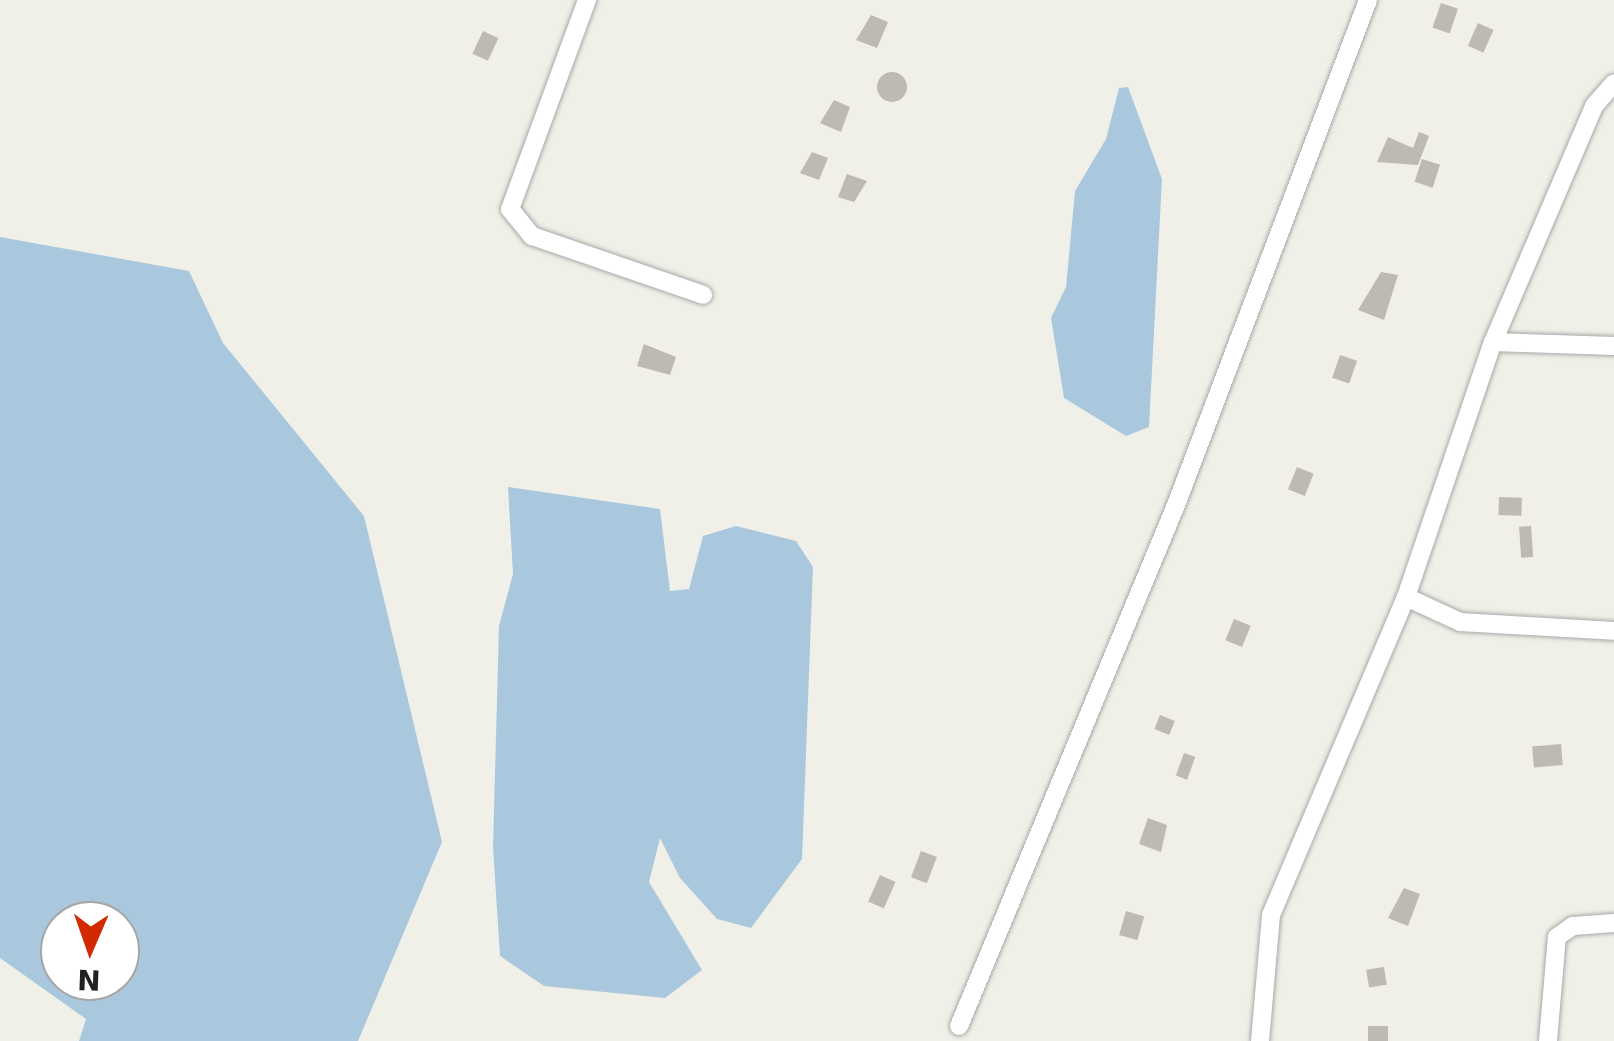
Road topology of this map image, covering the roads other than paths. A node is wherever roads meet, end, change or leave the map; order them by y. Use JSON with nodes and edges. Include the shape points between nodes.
{"nodes":[{"id":1,"x":586,"y":0,"type":"edge"},
{"id":2,"x":1368,"y":0,"type":"edge"},
{"id":3,"x":1614,"y":83,"type":"edge"},
{"id":4,"x":703,"y":295,"type":"dead end"},
{"id":5,"x":1493,"y":342,"type":"junction"},
{"id":6,"x":1614,"y":346,"type":"edge"},
{"id":7,"x":1406,"y":597,"type":"junction"},
{"id":8,"x":1614,"y":631,"type":"edge"},
{"id":9,"x":1614,"y":924,"type":"edge"},
{"id":10,"x":959,"y":1026,"type":"dead end"},
{"id":11,"x":1260,"y":1041,"type":"edge"},
{"id":12,"x":1548,"y":1041,"type":"edge"}],
"edges":[{"from":1,"to":4,"type":"street","via":[[513,182],[514,219],[532,236]]},
{"from":2,"to":10,"type":"street","via":[[1176,504]]},
{"from":3,"to":5,"type":"street","via":[[1594,106]]},
{"from":5,"to":6,"type":"street"},
{"from":5,"to":7,"type":"street"},
{"from":7,"to":8,"type":"street","via":[[1460,622]]},
{"from":7,"to":11,"type":"street","via":[[1271,915]]},
{"from":9,"to":12,"type":"street","via":[[1573,926],[1557,937]]}]}
